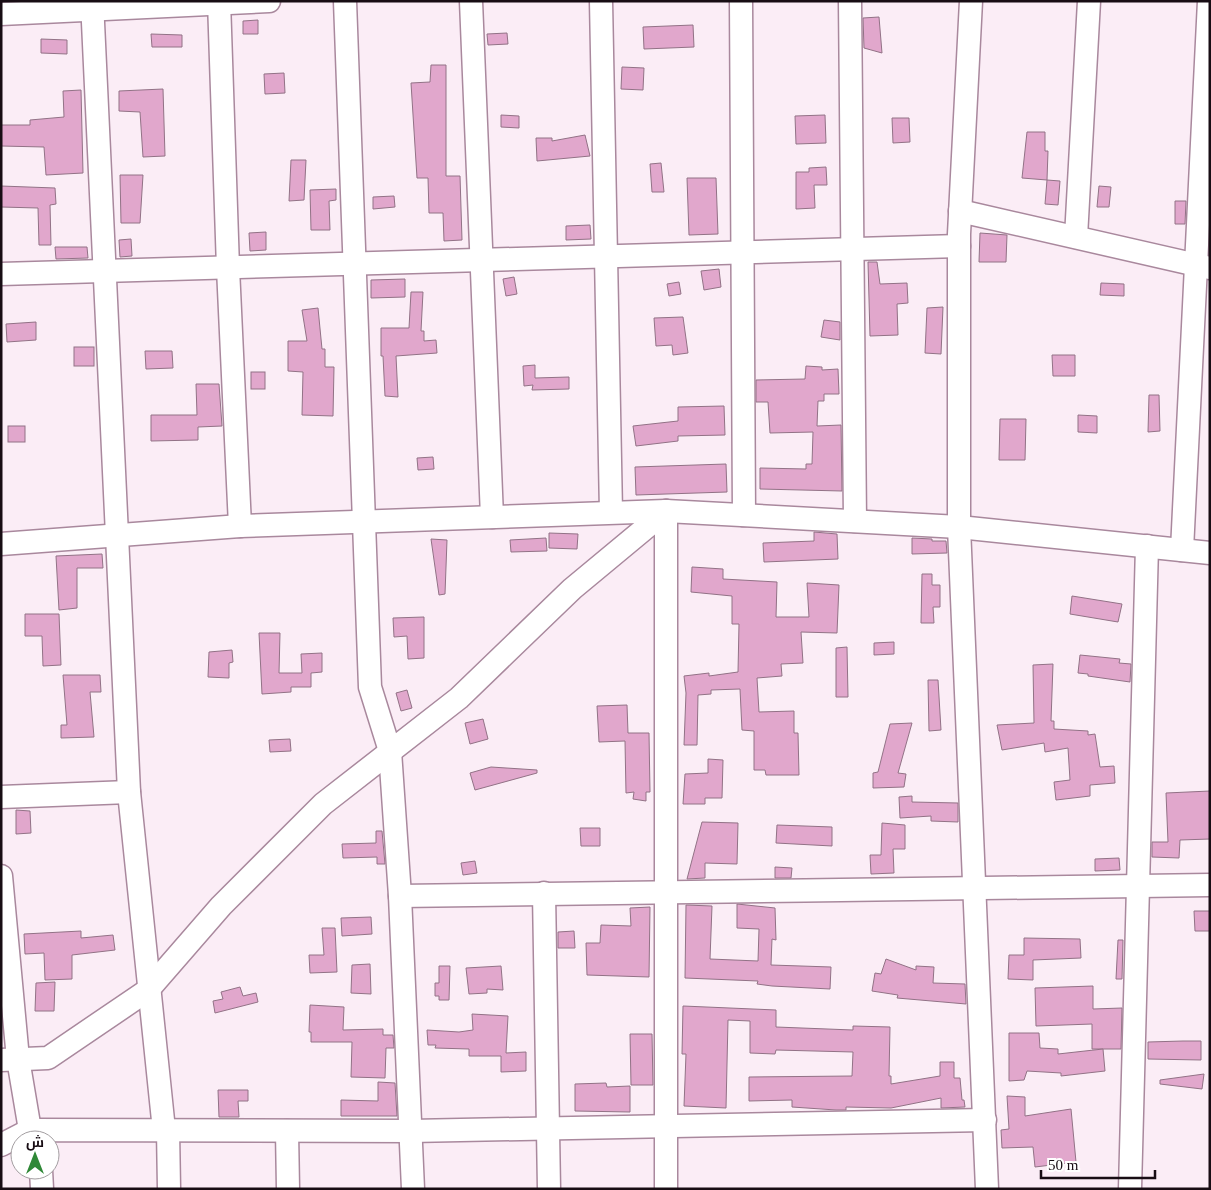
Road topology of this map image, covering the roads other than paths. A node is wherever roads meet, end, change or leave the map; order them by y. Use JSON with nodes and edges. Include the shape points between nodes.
{"nodes":[{"id":1,"x":269,"y":1,"type":"edge"},
{"id":2,"x":345,"y":1,"type":"edge"},
{"id":3,"x":471,"y":1,"type":"edge"},
{"id":4,"x":601,"y":1,"type":"edge"},
{"id":5,"x":742,"y":1,"type":"edge"},
{"id":6,"x":850,"y":1,"type":"edge"},
{"id":7,"x":971,"y":1,"type":"edge"},
{"id":8,"x":1089,"y":1,"type":"edge"},
{"id":9,"x":1209,"y":1,"type":"edge"},
{"id":10,"x":219,"y":2,"type":"edge"},
{"id":11,"x":92,"y":6,"type":"edge"},
{"id":12,"x":1,"y":14,"type":"edge"},
{"id":13,"x":960,"y":211,"type":"junction"},
{"id":14,"x":1076,"y":238,"type":"junction"},
{"id":15,"x":959,"y":246,"type":"junction"},
{"id":16,"x":852,"y":250,"type":"junction"},
{"id":17,"x":743,"y":253,"type":"junction"},
{"id":18,"x":606,"y":258,"type":"junction"},
{"id":19,"x":482,"y":261,"type":"junction"},
{"id":20,"x":355,"y":264,"type":"junction"},
{"id":21,"x":1203,"y":266,"type":"edge"},
{"id":22,"x":228,"y":268,"type":"junction"},
{"id":23,"x":105,"y":271,"type":"junction"},
{"id":24,"x":1,"y":274,"type":"edge"},
{"id":25,"x":666,"y":511,"type":"junction"},
{"id":26,"x":612,"y":512,"type":"junction"},
{"id":27,"x":744,"y":515,"type":"junction"},
{"id":28,"x":492,"y":517,"type":"junction"},
{"id":29,"x":854,"y":521,"type":"junction"},
{"id":30,"x":365,"y":523,"type":"junction"},
{"id":31,"x":240,"y":526,"type":"junction"},
{"id":32,"x":959,"y":527,"type":"junction"},
{"id":33,"x":117,"y":536,"type":"junction"},
{"id":34,"x":1,"y":544,"type":"edge"},
{"id":35,"x":1147,"y":546,"type":"junction"},
{"id":36,"x":1182,"y":550,"type":"junction"},
{"id":37,"x":1210,"y":553,"type":"edge"},
{"id":38,"x":390,"y":751,"type":"junction"},
{"id":39,"x":130,"y":792,"type":"junction"},
{"id":40,"x":1,"y":797,"type":"edge"},
{"id":41,"x":1,"y":876,"type":"edge"},
{"id":42,"x":1210,"y":885,"type":"edge"},
{"id":43,"x":1139,"y":887,"type":"junction"},
{"id":44,"x":665,"y":890,"type":"junction"},
{"id":45,"x":975,"y":890,"type":"junction"},
{"id":46,"x":544,"y":893,"type":"junction"},
{"id":47,"x":400,"y":896,"type":"junction"},
{"id":48,"x":148,"y":990,"type":"junction"},
{"id":49,"x":10,"y":1060,"type":"edge"},
{"id":50,"x":985,"y":1120,"type":"junction"},
{"id":51,"x":664,"y":1126,"type":"junction"},
{"id":52,"x":548,"y":1128,"type":"junction"},
{"id":53,"x":36,"y":1130,"type":"edge"},
{"id":54,"x":166,"y":1130,"type":"junction"},
{"id":55,"x":287,"y":1131,"type":"junction"},
{"id":56,"x":411,"y":1131,"type":"junction"},
{"id":57,"x":60,"y":1132,"type":"edge"},
{"id":58,"x":169,"y":1189,"type":"edge"},
{"id":59,"x":288,"y":1189,"type":"edge"},
{"id":60,"x":413,"y":1189,"type":"edge"},
{"id":61,"x":549,"y":1189,"type":"edge"},
{"id":62,"x":666,"y":1189,"type":"edge"},
{"id":63,"x":987,"y":1189,"type":"edge"},
{"id":64,"x":1130,"y":1189,"type":"edge"}],
"edges":[{"from":1,"to":10,"type":"street"},
{"from":2,"to":20,"type":"street"},
{"from":3,"to":19,"type":"street"},
{"from":4,"to":18,"type":"street"},
{"from":5,"to":17,"type":"street"},
{"from":6,"to":16,"type":"street"},
{"from":7,"to":13,"type":"street"},
{"from":8,"to":14,"type":"street"},
{"from":9,"to":21,"type":"street"},
{"from":10,"to":11,"type":"street"},
{"from":10,"to":22,"type":"street"},
{"from":11,"to":12,"type":"street"},
{"from":11,"to":23,"type":"street"},
{"from":13,"to":14,"type":"street"},
{"from":13,"to":15,"type":"street"},
{"from":14,"to":21,"type":"street"},
{"from":15,"to":16,"type":"street"},
{"from":15,"to":32,"type":"street"},
{"from":16,"to":17,"type":"street"},
{"from":16,"to":29,"type":"street"},
{"from":17,"to":18,"type":"street"},
{"from":17,"to":27,"type":"street"},
{"from":18,"to":19,"type":"street"},
{"from":18,"to":26,"type":"street"},
{"from":19,"to":20,"type":"street"},
{"from":19,"to":28,"type":"street"},
{"from":20,"to":22,"type":"street"},
{"from":20,"to":30,"type":"street"},
{"from":21,"to":36,"type":"street"},
{"from":22,"to":23,"type":"street"},
{"from":22,"to":31,"type":"street"},
{"from":23,"to":24,"type":"street"},
{"from":23,"to":33,"type":"street"},
{"from":25,"to":26,"type":"street"},
{"from":25,"to":27,"type":"street"},
{"from":25,"to":38,"type":"street","via":[[572,589],[458,698]]},
{"from":25,"to":44,"type":"street"},
{"from":26,"to":28,"type":"street"},
{"from":27,"to":29,"type":"street"},
{"from":28,"to":30,"type":"street"},
{"from":29,"to":32,"type":"street"},
{"from":30,"to":31,"type":"street"},
{"from":30,"to":38,"type":"street","via":[[370,687]]},
{"from":31,"to":33,"type":"street"},
{"from":32,"to":35,"type":"street"},
{"from":32,"to":45,"type":"street"},
{"from":33,"to":34,"type":"street"},
{"from":33,"to":39,"type":"street"},
{"from":35,"to":36,"type":"street"},
{"from":35,"to":43,"type":"street"},
{"from":36,"to":37,"type":"street"},
{"from":38,"to":47,"type":"street"},
{"from":38,"to":48,"type":"street","via":[[323,804],[221,906]]},
{"from":39,"to":40,"type":"street"},
{"from":39,"to":48,"type":"street"},
{"from":41,"to":49,"type":"street"},
{"from":42,"to":43,"type":"street"},
{"from":43,"to":45,"type":"street"},
{"from":43,"to":64,"type":"street"},
{"from":44,"to":45,"type":"street"},
{"from":44,"to":46,"type":"street"},
{"from":44,"to":51,"type":"street"},
{"from":45,"to":50,"type":"street"},
{"from":46,"to":47,"type":"street"},
{"from":46,"to":52,"type":"street"},
{"from":47,"to":56,"type":"street"},
{"from":48,"to":49,"type":"street","via":[[48,1058]]},
{"from":48,"to":54,"type":"street"},
{"from":49,"to":53,"type":"street"},
{"from":50,"to":51,"type":"street"},
{"from":50,"to":63,"type":"street"},
{"from":51,"to":52,"type":"street"},
{"from":51,"to":62,"type":"street"},
{"from":52,"to":56,"type":"street"},
{"from":52,"to":61,"type":"street"},
{"from":54,"to":55,"type":"street"},
{"from":54,"to":57,"type":"street"},
{"from":54,"to":58,"type":"street"},
{"from":55,"to":56,"type":"street"},
{"from":55,"to":59,"type":"street"},
{"from":56,"to":60,"type":"street"}]}
